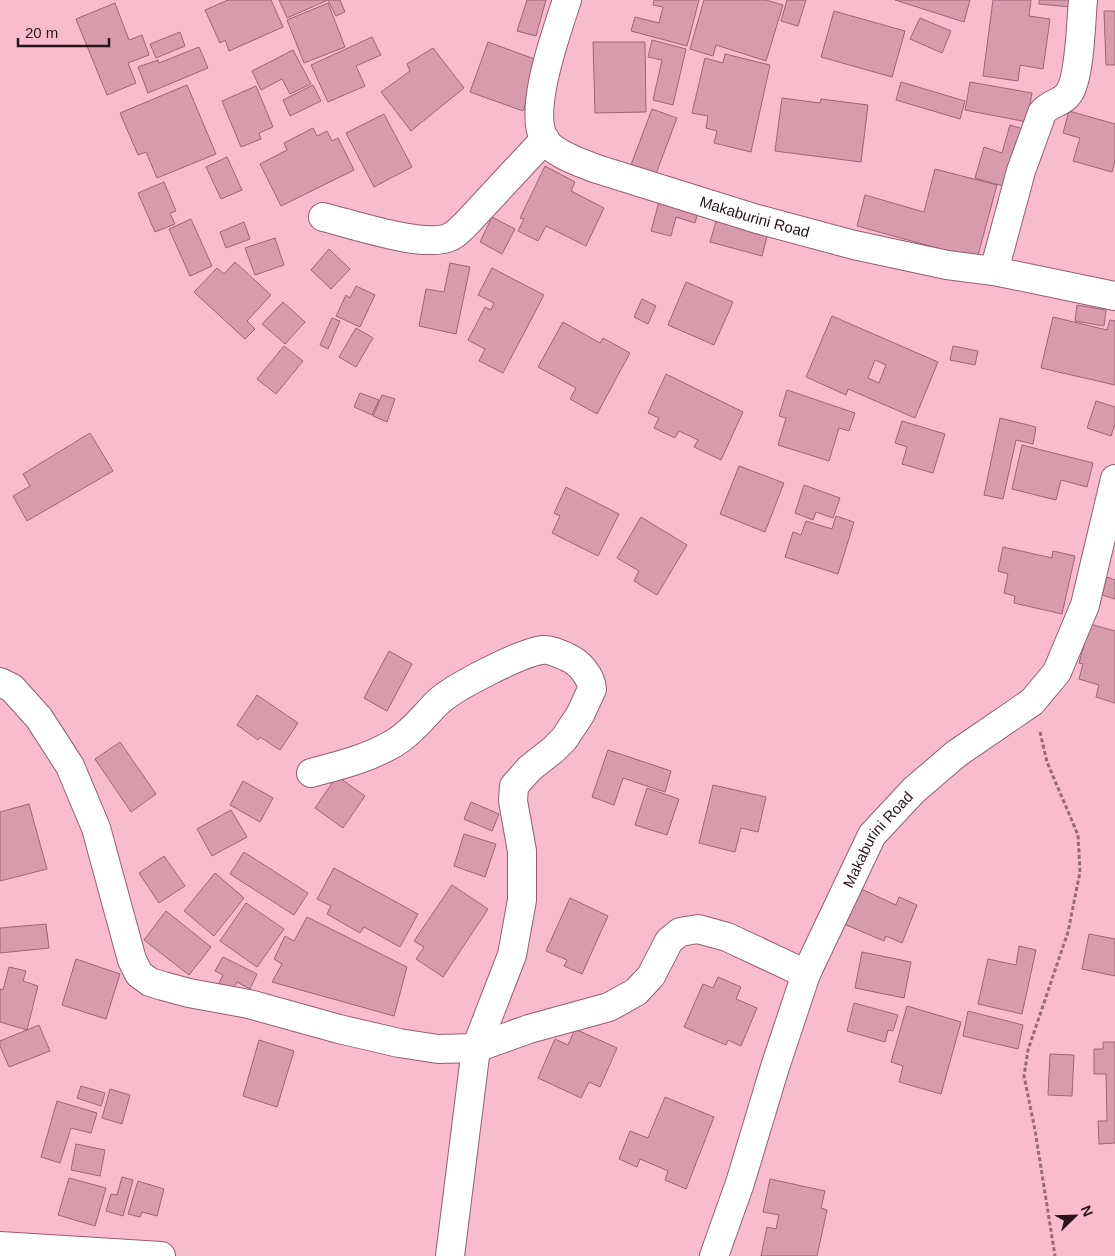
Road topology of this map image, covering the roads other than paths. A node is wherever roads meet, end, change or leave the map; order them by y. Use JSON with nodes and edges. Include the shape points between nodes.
{"nodes":[{"id":1,"x":567,"y":0,"type":"edge"},
{"id":2,"x":1083,"y":0,"type":"edge"},
{"id":3,"x":544,"y":139,"type":"junction"},
{"id":4,"x":323,"y":217,"type":"dead end"},
{"id":5,"x":994,"y":271,"type":"junction"},
{"id":6,"x":1115,"y":296,"type":"edge"},
{"id":7,"x":1115,"y":479,"type":"edge"},
{"id":8,"x":0,"y":682,"type":"edge"},
{"id":9,"x":311,"y":773,"type":"dead end"},
{"id":10,"x":806,"y":974,"type":"junction"},
{"id":11,"x":476,"y":1048,"type":"junction"},
{"id":12,"x":0,"y":1246,"type":"edge"},
{"id":13,"x":161,"y":1256,"type":"edge"},
{"id":14,"x":450,"y":1256,"type":"edge"},
{"id":15,"x":714,"y":1256,"type":"edge"}],
"edges":[{"from":1,"to":3,"type":"street","via":[[542,88],[540,122]]},
{"from":2,"to":5,"type":"street","via":[[1071,90],[1064,99],[1042,113],[1021,171]]},
{"from":3,"to":4,"type":"street","via":[[465,224],[444,239],[413,240]]},
{"from":3,"to":5,"type":"street","name":"Makaburini Road","via":[[597,170],[757,219],[854,245]]},
{"from":5,"to":6,"type":"street","name":"Makaburini Road"},
{"from":7,"to":10,"type":"street","name":"Makaburini Road","via":[[1084,605],[1057,672],[1032,702],[956,754],[914,790],[872,835]]},
{"from":8,"to":11,"type":"street","via":[[12,688],[39,718],[70,766],[96,828],[126,941],[139,974],[150,982],[189,993],[248,1004],[399,1043],[438,1049]]},
{"from":9,"to":11,"type":"street","via":[[369,757],[397,741],[459,687],[539,650],[547,650],[578,664],[592,684],[580,715],[564,739],[514,786],[513,801],[522,851],[522,900],[512,955]]},
{"from":10,"to":11,"type":"street","via":[[727,938],[698,929],[680,932],[669,941],[651,976],[636,992],[609,1008]]},
{"from":10,"to":15,"type":"street","name":"Makaburini Road"},
{"from":11,"to":14,"type":"street"},
{"from":12,"to":13,"type":"street"}]}
